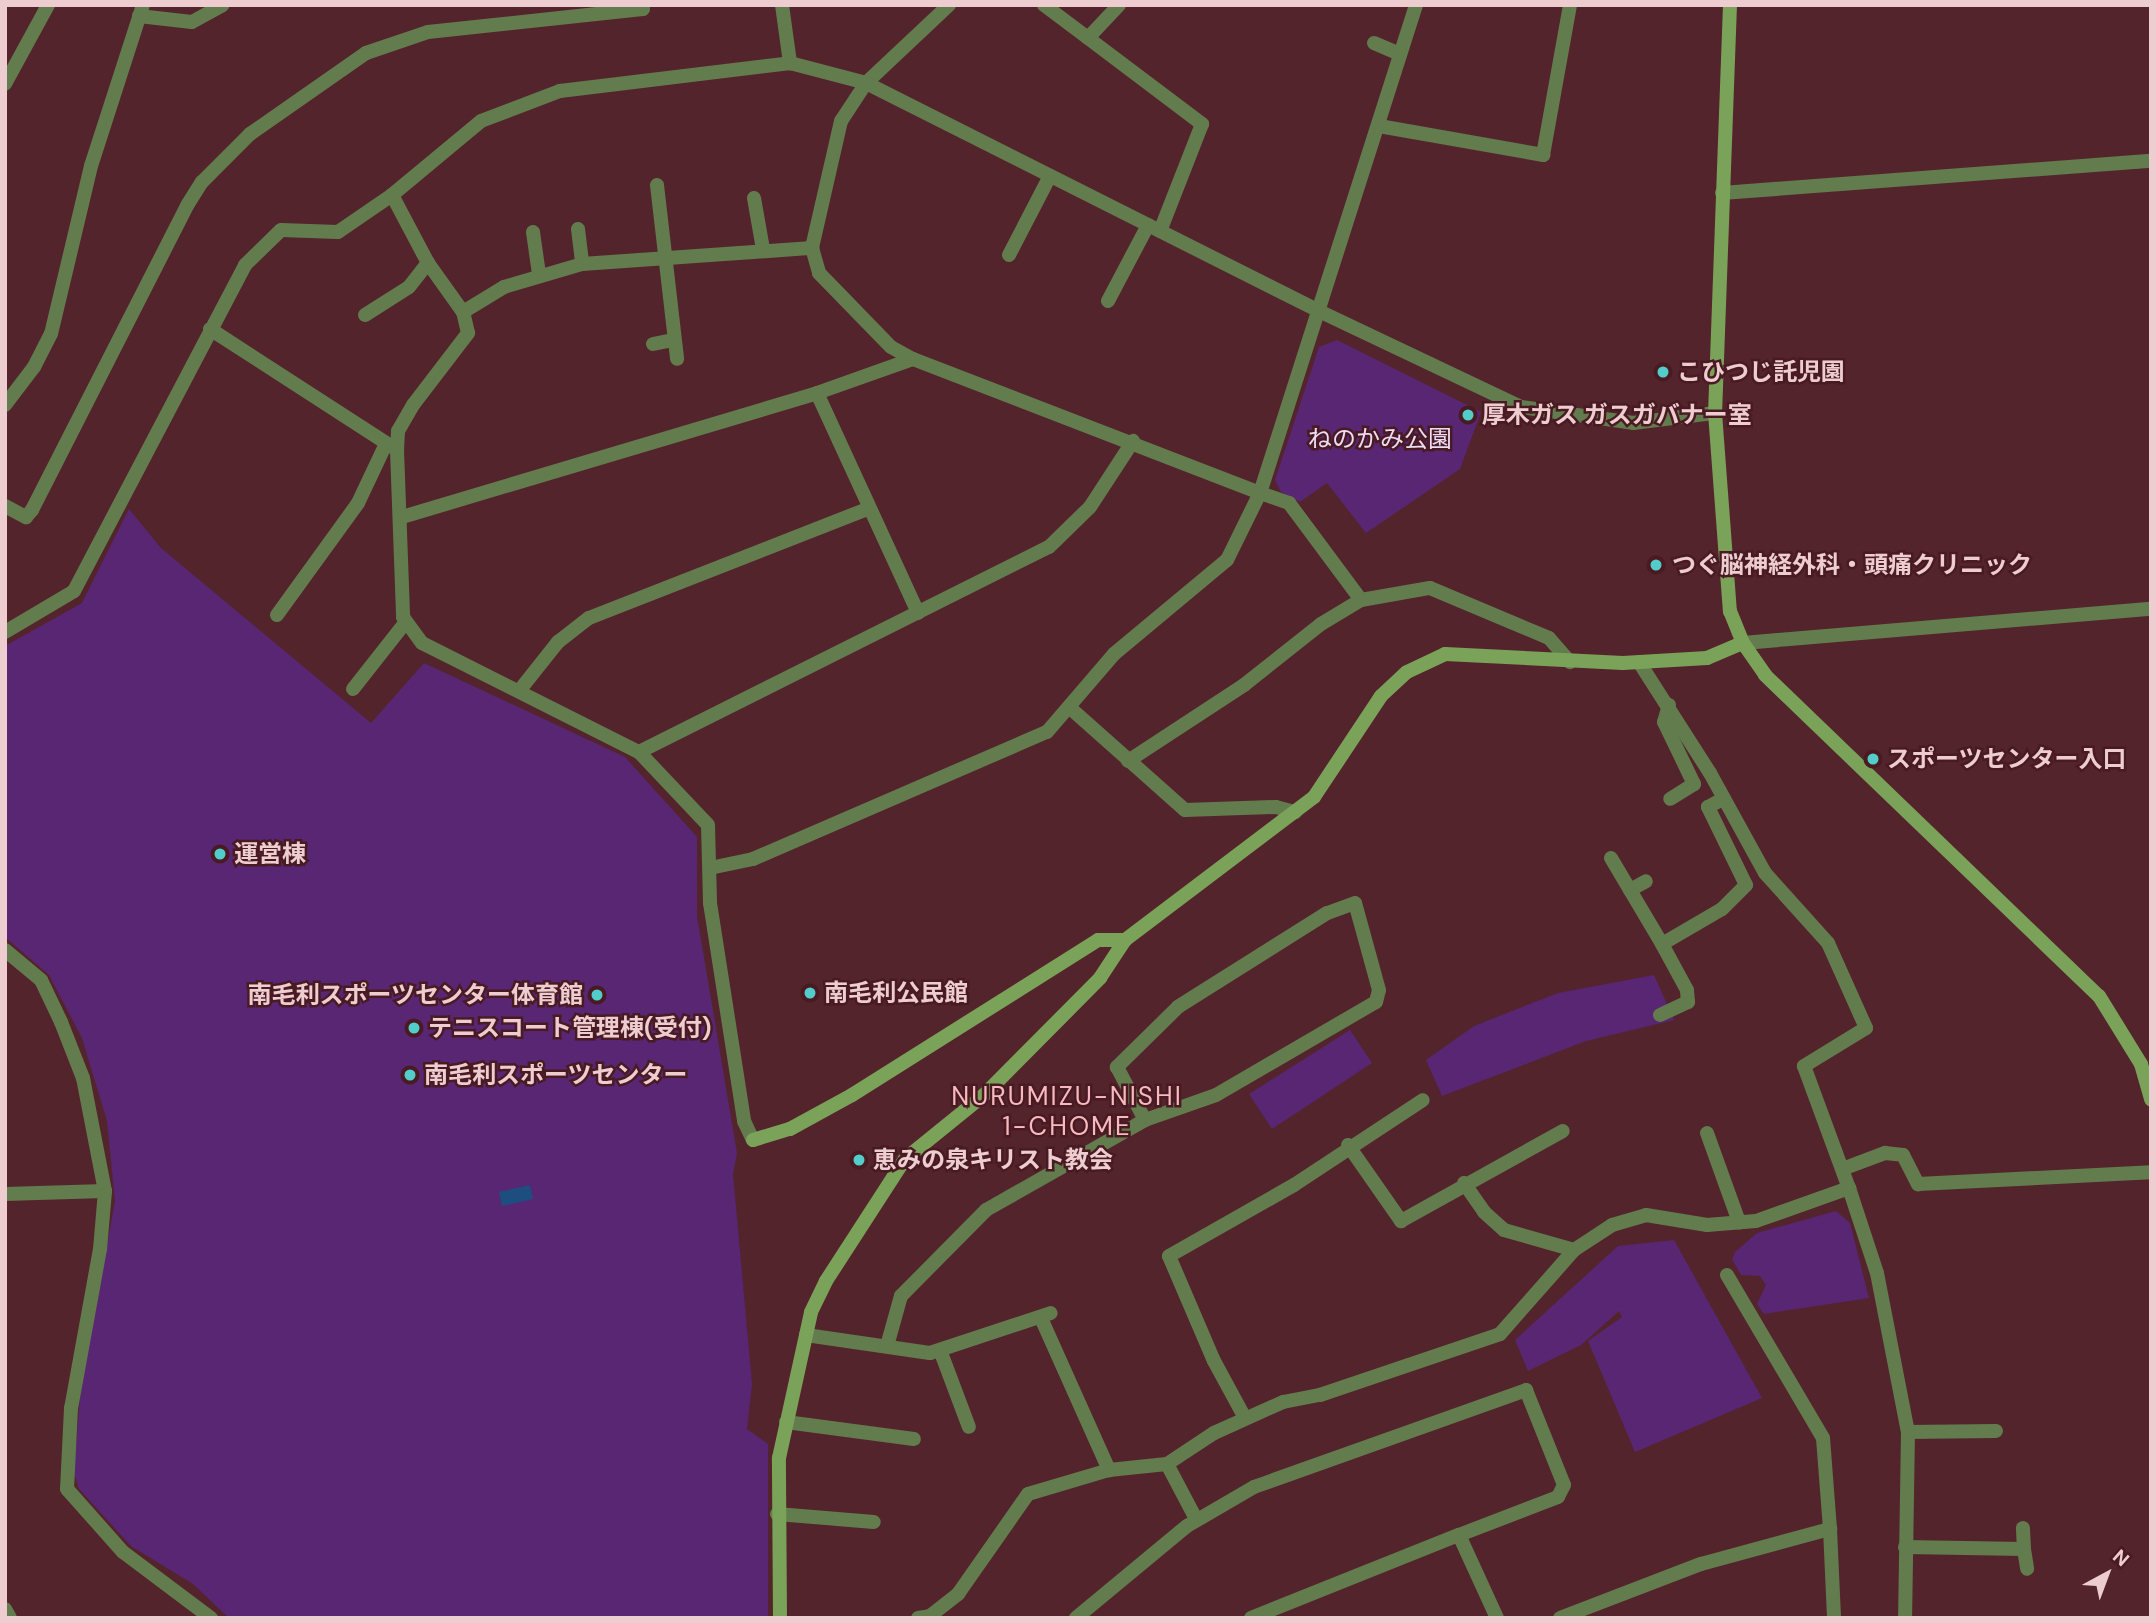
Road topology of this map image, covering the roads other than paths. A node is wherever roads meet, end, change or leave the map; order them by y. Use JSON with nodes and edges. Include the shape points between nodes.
{"nodes":[{"id":1,"x":48,"y":5,"type":"edge"},
{"id":2,"x":223,"y":5,"type":"edge"},
{"id":3,"x":642,"y":5,"type":"edge"},
{"id":4,"x":782,"y":5,"type":"edge"},
{"id":5,"x":949,"y":5,"type":"edge"},
{"id":6,"x":1044,"y":5,"type":"edge"},
{"id":7,"x":1119,"y":5,"type":"edge"},
{"id":8,"x":1416,"y":5,"type":"edge"},
{"id":9,"x":1570,"y":5,"type":"edge"},
{"id":10,"x":1730,"y":5,"type":"edge"},
{"id":11,"x":141,"y":11,"type":"edge"},
{"id":12,"x":1088,"y":38,"type":"junction"},
{"id":13,"x":1374,"y":43,"type":"dead end"},
{"id":14,"x":1400,"y":54,"type":"junction"},
{"id":15,"x":790,"y":63,"type":"junction"},
{"id":16,"x":866,"y":83,"type":"junction"},
{"id":17,"x":5,"y":85,"type":"edge"},
{"id":18,"x":1379,"y":127,"type":"junction"},
{"id":19,"x":2151,"y":161,"type":"edge"},
{"id":20,"x":1050,"y":176,"type":"junction"},
{"id":21,"x":657,"y":185,"type":"dead end"},
{"id":22,"x":1722,"y":193,"type":"junction"},
{"id":23,"x":392,"y":195,"type":"junction"},
{"id":24,"x":754,"y":198,"type":"dead end"},
{"id":25,"x":1154,"y":228,"type":"junction"},
{"id":26,"x":578,"y":229,"type":"dead end"},
{"id":27,"x":533,"y":232,"type":"dead end"},
{"id":28,"x":812,"y":248,"type":"junction"},
{"id":29,"x":763,"y":249,"type":"junction"},
{"id":30,"x":1009,"y":255,"type":"dead end"},
{"id":31,"x":664,"y":256,"type":"junction"},
{"id":32,"x":428,"y":263,"type":"junction"},
{"id":33,"x":582,"y":264,"type":"junction"},
{"id":34,"x":539,"y":274,"type":"junction"},
{"id":35,"x":1108,"y":301,"type":"dead end"},
{"id":36,"x":463,"y":312,"type":"junction"},
{"id":37,"x":1321,"y":312,"type":"junction"},
{"id":38,"x":365,"y":315,"type":"dead end"},
{"id":39,"x":210,"y":329,"type":"junction"},
{"id":40,"x":674,"y":340,"type":"junction"},
{"id":41,"x":653,"y":344,"type":"dead end"},
{"id":42,"x":677,"y":359,"type":"dead end"},
{"id":43,"x":913,"y":359,"type":"junction"},
{"id":44,"x":817,"y":393,"type":"junction"},
{"id":45,"x":5,"y":405,"type":"edge"},
{"id":46,"x":1715,"y":413,"type":"junction"},
{"id":47,"x":1133,"y":441,"type":"junction"},
{"id":48,"x":391,"y":448,"type":"junction"},
{"id":49,"x":1260,"y":493,"type":"junction"},
{"id":50,"x":5,"y":506,"type":"edge"},
{"id":51,"x":867,"y":509,"type":"junction"},
{"id":52,"x":402,"y":517,"type":"junction"},
{"id":53,"x":1361,"y":600,"type":"junction"},
{"id":54,"x":2151,"y":609,"type":"edge"},
{"id":55,"x":918,"y":613,"type":"junction"},
{"id":56,"x":277,"y":615,"type":"dead end"},
{"id":57,"x":405,"y":623,"type":"junction"},
{"id":58,"x":5,"y":632,"type":"edge"},
{"id":59,"x":1743,"y":643,"type":"junction"},
{"id":60,"x":1570,"y":662,"type":"junction"},
{"id":61,"x":1639,"y":662,"type":"junction"},
{"id":62,"x":353,"y":689,"type":"dead end"},
{"id":63,"x":519,"y":691,"type":"junction"},
{"id":64,"x":1669,"y":705,"type":"junction"},
{"id":65,"x":1069,"y":707,"type":"junction"},
{"id":66,"x":639,"y":752,"type":"junction"},
{"id":67,"x":1128,"y":761,"type":"junction"},
{"id":68,"x":1724,"y":798,"type":"junction"},
{"id":69,"x":1670,"y":799,"type":"dead end"},
{"id":70,"x":1295,"y":812,"type":"junction"},
{"id":71,"x":1611,"y":858,"type":"dead end"},
{"id":72,"x":710,"y":867,"type":"junction"},
{"id":73,"x":1646,"y":881,"type":"dead end"},
{"id":74,"x":1630,"y":890,"type":"junction"},
{"id":75,"x":1125,"y":940,"type":"junction"},
{"id":76,"x":1662,"y":944,"type":"junction"},
{"id":77,"x":5,"y":950,"type":"edge"},
{"id":78,"x":1660,"y":1015,"type":"dead end"},
{"id":79,"x":2146,"y":1063,"type":"edge"},
{"id":80,"x":1423,"y":1100,"type":"dead end"},
{"id":81,"x":2151,"y":1100,"type":"edge"},
{"id":82,"x":1145,"y":1121,"type":"junction"},
{"id":83,"x":1563,"y":1131,"type":"dead end"},
{"id":84,"x":1707,"y":1133,"type":"dead end"},
{"id":85,"x":1349,"y":1146,"type":"junction"},
{"id":86,"x":1845,"y":1168,"type":"junction"},
{"id":87,"x":2151,"y":1172,"type":"edge"},
{"id":88,"x":1464,"y":1183,"type":"junction"},
{"id":89,"x":1849,"y":1188,"type":"junction"},
{"id":90,"x":105,"y":1191,"type":"junction"},
{"id":91,"x":5,"y":1194,"type":"edge"},
{"id":92,"x":1739,"y":1222,"type":"junction"},
{"id":93,"x":1574,"y":1250,"type":"junction"},
{"id":94,"x":1727,"y":1275,"type":"dead end"},
{"id":95,"x":806,"y":1335,"type":"junction"},
{"id":96,"x":887,"y":1346,"type":"junction"},
{"id":97,"x":940,"y":1350,"type":"junction"},
{"id":98,"x":1245,"y":1418,"type":"junction"},
{"id":99,"x":786,"y":1422,"type":"junction"},
{"id":100,"x":970,"y":1426,"type":"dead end"},
{"id":101,"x":1996,"y":1431,"type":"dead end"},
{"id":102,"x":1908,"y":1432,"type":"junction"},
{"id":103,"x":914,"y":1439,"type":"dead end"},
{"id":104,"x":1167,"y":1464,"type":"junction"},
{"id":105,"x":1109,"y":1471,"type":"junction"},
{"id":106,"x":777,"y":1514,"type":"junction"},
{"id":107,"x":1196,"y":1519,"type":"junction"},
{"id":108,"x":874,"y":1522,"type":"dead end"},
{"id":109,"x":2023,"y":1528,"type":"dead end"},
{"id":110,"x":1830,"y":1529,"type":"junction"},
{"id":111,"x":1459,"y":1535,"type":"junction"},
{"id":112,"x":1905,"y":1547,"type":"junction"},
{"id":113,"x":2024,"y":1549,"type":"junction"},
{"id":114,"x":2027,"y":1569,"type":"dead end"},
{"id":115,"x":5,"y":1609,"type":"edge"},
{"id":116,"x":10,"y":1618,"type":"edge"},
{"id":117,"x":211,"y":1618,"type":"edge"},
{"id":118,"x":780,"y":1618,"type":"edge"},
{"id":119,"x":918,"y":1618,"type":"edge"},
{"id":120,"x":1076,"y":1618,"type":"edge"},
{"id":121,"x":1251,"y":1618,"type":"edge"},
{"id":122,"x":1497,"y":1618,"type":"edge"},
{"id":123,"x":1560,"y":1618,"type":"edge"},
{"id":124,"x":1834,"y":1618,"type":"edge"},
{"id":125,"x":1905,"y":1618,"type":"edge"}],
"edges":[{"from":1,"to":17,"type":"street"},
{"from":2,"to":11,"type":"street","via":[[192,22]]},
{"from":3,"to":50,"type":"street","via":[[643,9],[416,36],[366,53],[250,134],[202,182],[188,204],[32,510],[26,517]]},
{"from":4,"to":15,"type":"street"},
{"from":5,"to":16,"type":"street"},
{"from":6,"to":12,"type":"street"},
{"from":7,"to":12,"type":"street"},
{"from":8,"to":14,"type":"street"},
{"from":9,"to":18,"type":"street","via":[[1543,155]]},
{"from":10,"to":22,"type":"street"},
{"from":11,"to":45,"type":"street","via":[[91,166],[51,334]]},
{"from":12,"to":25,"type":"street","via":[[1202,124]]},
{"from":13,"to":14,"type":"street"},
{"from":14,"to":18,"type":"street"},
{"from":15,"to":16,"type":"street"},
{"from":15,"to":23,"type":"street","via":[[560,91],[503,109],[470,129]]},
{"from":16,"to":20,"type":"street"},
{"from":16,"to":28,"type":"street","via":[[841,121]]},
{"from":18,"to":37,"type":"street"},
{"from":19,"to":22,"type":"street"},
{"from":20,"to":25,"type":"street"},
{"from":20,"to":30,"type":"street"},
{"from":21,"to":31,"type":"street"},
{"from":22,"to":46,"type":"street"},
{"from":23,"to":32,"type":"street"},
{"from":23,"to":39,"type":"street","via":[[338,232],[281,230],[245,265]]},
{"from":24,"to":29,"type":"street"},
{"from":25,"to":35,"type":"street"},
{"from":25,"to":37,"type":"street"},
{"from":26,"to":33,"type":"street"},
{"from":27,"to":34,"type":"street"},
{"from":28,"to":29,"type":"street"},
{"from":28,"to":43,"type":"street","via":[[819,273],[833,291],[891,346]]},
{"from":29,"to":31,"type":"street"},
{"from":31,"to":33,"type":"street"},
{"from":31,"to":40,"type":"street"},
{"from":32,"to":36,"type":"street"},
{"from":32,"to":38,"type":"street","via":[[408,287]]},
{"from":33,"to":34,"type":"street"},
{"from":34,"to":36,"type":"street","via":[[504,287]]},
{"from":36,"to":48,"type":"street","via":[[468,332],[413,405]]},
{"from":37,"to":46,"type":"street","via":[[1521,407],[1633,423]]},
{"from":37,"to":49,"type":"street"},
{"from":39,"to":48,"type":"street"},
{"from":39,"to":58,"type":"street","via":[[74,591]]},
{"from":40,"to":41,"type":"street"},
{"from":40,"to":42,"type":"street"},
{"from":43,"to":44,"type":"street"},
{"from":43,"to":47,"type":"street"},
{"from":44,"to":51,"type":"street"},
{"from":44,"to":52,"type":"street"},
{"from":46,"to":59,"type":"street","via":[[1730,611]]},
{"from":47,"to":49,"type":"street"},
{"from":47,"to":55,"type":"street","via":[[1090,507],[1049,547]]},
{"from":48,"to":52,"type":"street"},
{"from":48,"to":56,"type":"street","via":[[358,503]]},
{"from":49,"to":53,"type":"street","via":[[1289,503]]},
{"from":49,"to":65,"type":"street","via":[[1227,560],[1114,654]]},
{"from":51,"to":55,"type":"street"},
{"from":51,"to":63,"type":"street","via":[[589,618],[558,642]]},
{"from":52,"to":57,"type":"street"},
{"from":53,"to":60,"type":"street","via":[[1430,588],[1549,638]]},
{"from":53,"to":67,"type":"street"},
{"from":54,"to":59,"type":"street"},
{"from":55,"to":66,"type":"street"},
{"from":57,"to":62,"type":"street"},
{"from":57,"to":63,"type":"street","via":[[432,650]]},
{"from":59,"to":61,"type":"street","via":[[1707,657]]},
{"from":59,"to":79,"type":"street","via":[[1765,676],[1814,726],[2099,996]]},
{"from":60,"to":61,"type":"street"},
{"from":60,"to":70,"type":"street","via":[[1445,654],[1407,672],[1381,696],[1314,797]]},
{"from":61,"to":64,"type":"street"},
{"from":63,"to":66,"type":"street"},
{"from":64,"to":68,"type":"street"},
{"from":64,"to":69,"type":"street","via":[[1664,722],[1694,784]]},
{"from":65,"to":67,"type":"street"},
{"from":65,"to":72,"type":"street","via":[[1040,737],[754,859]]},
{"from":66,"to":72,"type":"street","via":[[708,825]]},
{"from":67,"to":70,"type":"street","via":[[1185,810],[1276,807]]},
{"from":68,"to":76,"type":"street","via":[[1708,807],[1746,885],[1722,909]]},
{"from":68,"to":86,"type":"street","via":[[1772,883],[1828,943],[1866,1028],[1804,1066]]},
{"from":70,"to":75,"type":"street"},
{"from":71,"to":74,"type":"street"},
{"from":72,"to":75,"type":"street","via":[[710,903],[744,1121],[753,1140],[790,1129],[852,1095],[1098,940]]},
{"from":73,"to":74,"type":"street"},
{"from":74,"to":76,"type":"street"},
{"from":75,"to":95,"type":"street","via":[[1100,978],[984,1095],[905,1159],[826,1281]]},
{"from":76,"to":78,"type":"street","via":[[1688,1002]]},
{"from":77,"to":90,"type":"street","via":[[41,980],[61,1022],[90,1105]]},
{"from":79,"to":81,"type":"street"},
{"from":80,"to":85,"type":"street"},
{"from":82,"to":82,"type":"street","via":[[1216,1095],[1376,1002],[1379,990],[1355,904],[1326,913],[1178,1007],[1117,1067]]},
{"from":82,"to":96,"type":"street","via":[[986,1210],[901,1296]]},
{"from":83,"to":88,"type":"street"},
{"from":84,"to":92,"type":"street"},
{"from":85,"to":88,"type":"street","via":[[1401,1221]]},
{"from":85,"to":98,"type":"street","via":[[1294,1185],[1169,1256],[1214,1361]]},
{"from":86,"to":87,"type":"street","via":[[1885,1153],[1903,1155],[1918,1184]]},
{"from":86,"to":89,"type":"street"},
{"from":88,"to":93,"type":"street","via":[[1484,1212],[1504,1230]]},
{"from":89,"to":92,"type":"street","via":[[1756,1221]]},
{"from":89,"to":102,"type":"street","via":[[1877,1273]]},
{"from":90,"to":91,"type":"street"},
{"from":90,"to":117,"type":"street","via":[[100,1249],[70,1419],[67,1489],[123,1552]]},
{"from":92,"to":93,"type":"street","via":[[1707,1225],[1646,1215],[1612,1225]]},
{"from":93,"to":98,"type":"street","via":[[1500,1334]]},
{"from":94,"to":110,"type":"street","via":[[1823,1438]]},
{"from":95,"to":96,"type":"street"},
{"from":95,"to":99,"type":"street"},
{"from":96,"to":97,"type":"street","via":[[930,1353]]},
{"from":97,"to":100,"type":"street"},
{"from":97,"to":105,"type":"street","via":[[1046,1315]]},
{"from":98,"to":104,"type":"street"},
{"from":99,"to":103,"type":"street"},
{"from":99,"to":106,"type":"street"},
{"from":101,"to":102,"type":"street"},
{"from":102,"to":112,"type":"street"},
{"from":104,"to":105,"type":"street"},
{"from":104,"to":107,"type":"street"},
{"from":105,"to":119,"type":"street","via":[[1028,1494],[958,1594],[930,1616]]},
{"from":106,"to":108,"type":"street"},
{"from":106,"to":118,"type":"street"},
{"from":107,"to":111,"type":"street","via":[[1254,1487],[1526,1390],[1564,1485],[1558,1497]]},
{"from":107,"to":120,"type":"street"},
{"from":109,"to":113,"type":"street"},
{"from":110,"to":123,"type":"street","via":[[1701,1564]]},
{"from":110,"to":124,"type":"street"},
{"from":111,"to":121,"type":"street"},
{"from":111,"to":122,"type":"street"},
{"from":112,"to":113,"type":"street"},
{"from":112,"to":125,"type":"street"},
{"from":113,"to":114,"type":"street"},
{"from":115,"to":116,"type":"street"}]}
